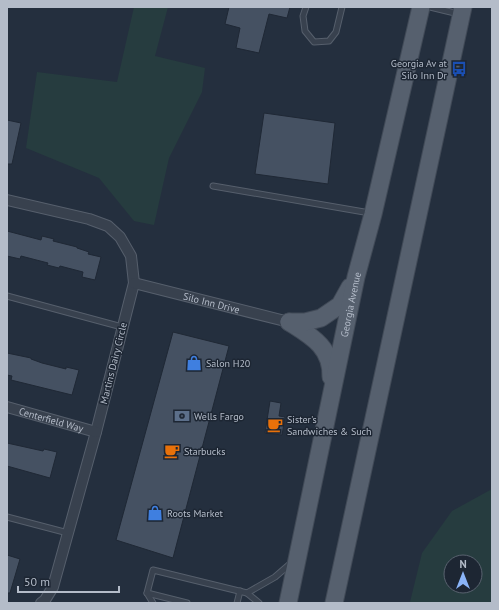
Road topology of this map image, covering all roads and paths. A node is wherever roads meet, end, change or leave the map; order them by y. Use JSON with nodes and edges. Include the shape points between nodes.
{"nodes":[{"id":1,"x":306,"y":7,"type":"edge"},
{"id":2,"x":342,"y":7,"type":"edge"},
{"id":3,"x":421,"y":7,"type":"edge"},
{"id":4,"x":430,"y":7,"type":"edge"},
{"id":5,"x":463,"y":11,"type":"edge"},
{"id":6,"x":213,"y":186,"type":"dead end"},
{"id":7,"x":7,"y":200,"type":"edge"},
{"id":8,"x":373,"y":214,"type":"junction"},
{"id":9,"x":356,"y":277,"type":"junction"},
{"id":10,"x":134,"y":283,"type":"junction"},
{"id":11,"x":7,"y":296,"type":"edge"},
{"id":12,"x":289,"y":322,"type":"junction"},
{"id":13,"x":122,"y":327,"type":"junction"},
{"id":14,"x":331,"y":398,"type":"junction"},
{"id":15,"x":7,"y":407,"type":"edge"},
{"id":16,"x":96,"y":432,"type":"junction"},
{"id":17,"x":7,"y":517,"type":"edge"},
{"id":18,"x":68,"y":533,"type":"junction"},
{"id":19,"x":298,"y":556,"type":"junction"},
{"id":20,"x":240,"y":591,"type":"junction"},
{"id":21,"x":147,"y":593,"type":"junction"},
{"id":22,"x":247,"y":593,"type":"junction"},
{"id":23,"x":41,"y":603,"type":"edge"},
{"id":24,"x":153,"y":603,"type":"edge"},
{"id":25,"x":187,"y":603,"type":"edge"},
{"id":26,"x":237,"y":603,"type":"edge"},
{"id":27,"x":259,"y":603,"type":"edge"},
{"id":28,"x":288,"y":603,"type":"edge"},
{"id":29,"x":334,"y":603,"type":"edge"}],
"edges":[{"from":1,"to":2,"type":"lane","via":[[303,16],[305,31],[314,42],[329,40],[336,32]]},
{"from":3,"to":8,"type":"main road","name":"Georgia Avenue"},
{"from":4,"to":5,"type":"lane"},
{"from":5,"to":29,"type":"main road"},
{"from":6,"to":8,"type":"lane"},
{"from":7,"to":10,"type":"street","name":"Martins Dairy Circle","via":[[89,219],[108,226],[120,237],[131,256]]},
{"from":8,"to":9,"type":"main road","name":"Georgia Avenue"},
{"from":9,"to":12,"type":"main road","via":[[340,305],[321,318]]},
{"from":9,"to":14,"type":"main road","name":"Georgia Avenue"},
{"from":10,"to":12,"type":"street","name":"Silo Inn Drive"},
{"from":10,"to":13,"type":"street","name":"Martins Dairy Circle"},
{"from":11,"to":13,"type":"lane"},
{"from":12,"to":14,"type":"main road","via":[[307,333],[327,353],[331,370]]},
{"from":13,"to":16,"type":"street","name":"Martins Dairy Circle"},
{"from":14,"to":19,"type":"main road","name":"Georgia Avenue"},
{"from":15,"to":16,"type":"street","name":"Centerfield Way"},
{"from":16,"to":18,"type":"street","name":"Martins Dairy Circle"},
{"from":17,"to":18,"type":"lane"},
{"from":18,"to":23,"type":"street","name":"Martins Dairy Circle","via":[[53,587]]},
{"from":19,"to":22,"type":"lane","via":[[284,570]]},
{"from":19,"to":28,"type":"main road","name":"Georgia Avenue"},
{"from":20,"to":21,"type":"lane","via":[[153,570]]},
{"from":20,"to":22,"type":"lane"},
{"from":20,"to":26,"type":"lane"},
{"from":21,"to":24,"type":"lane"},
{"from":21,"to":25,"type":"lane"},
{"from":22,"to":27,"type":"lane"}]}
